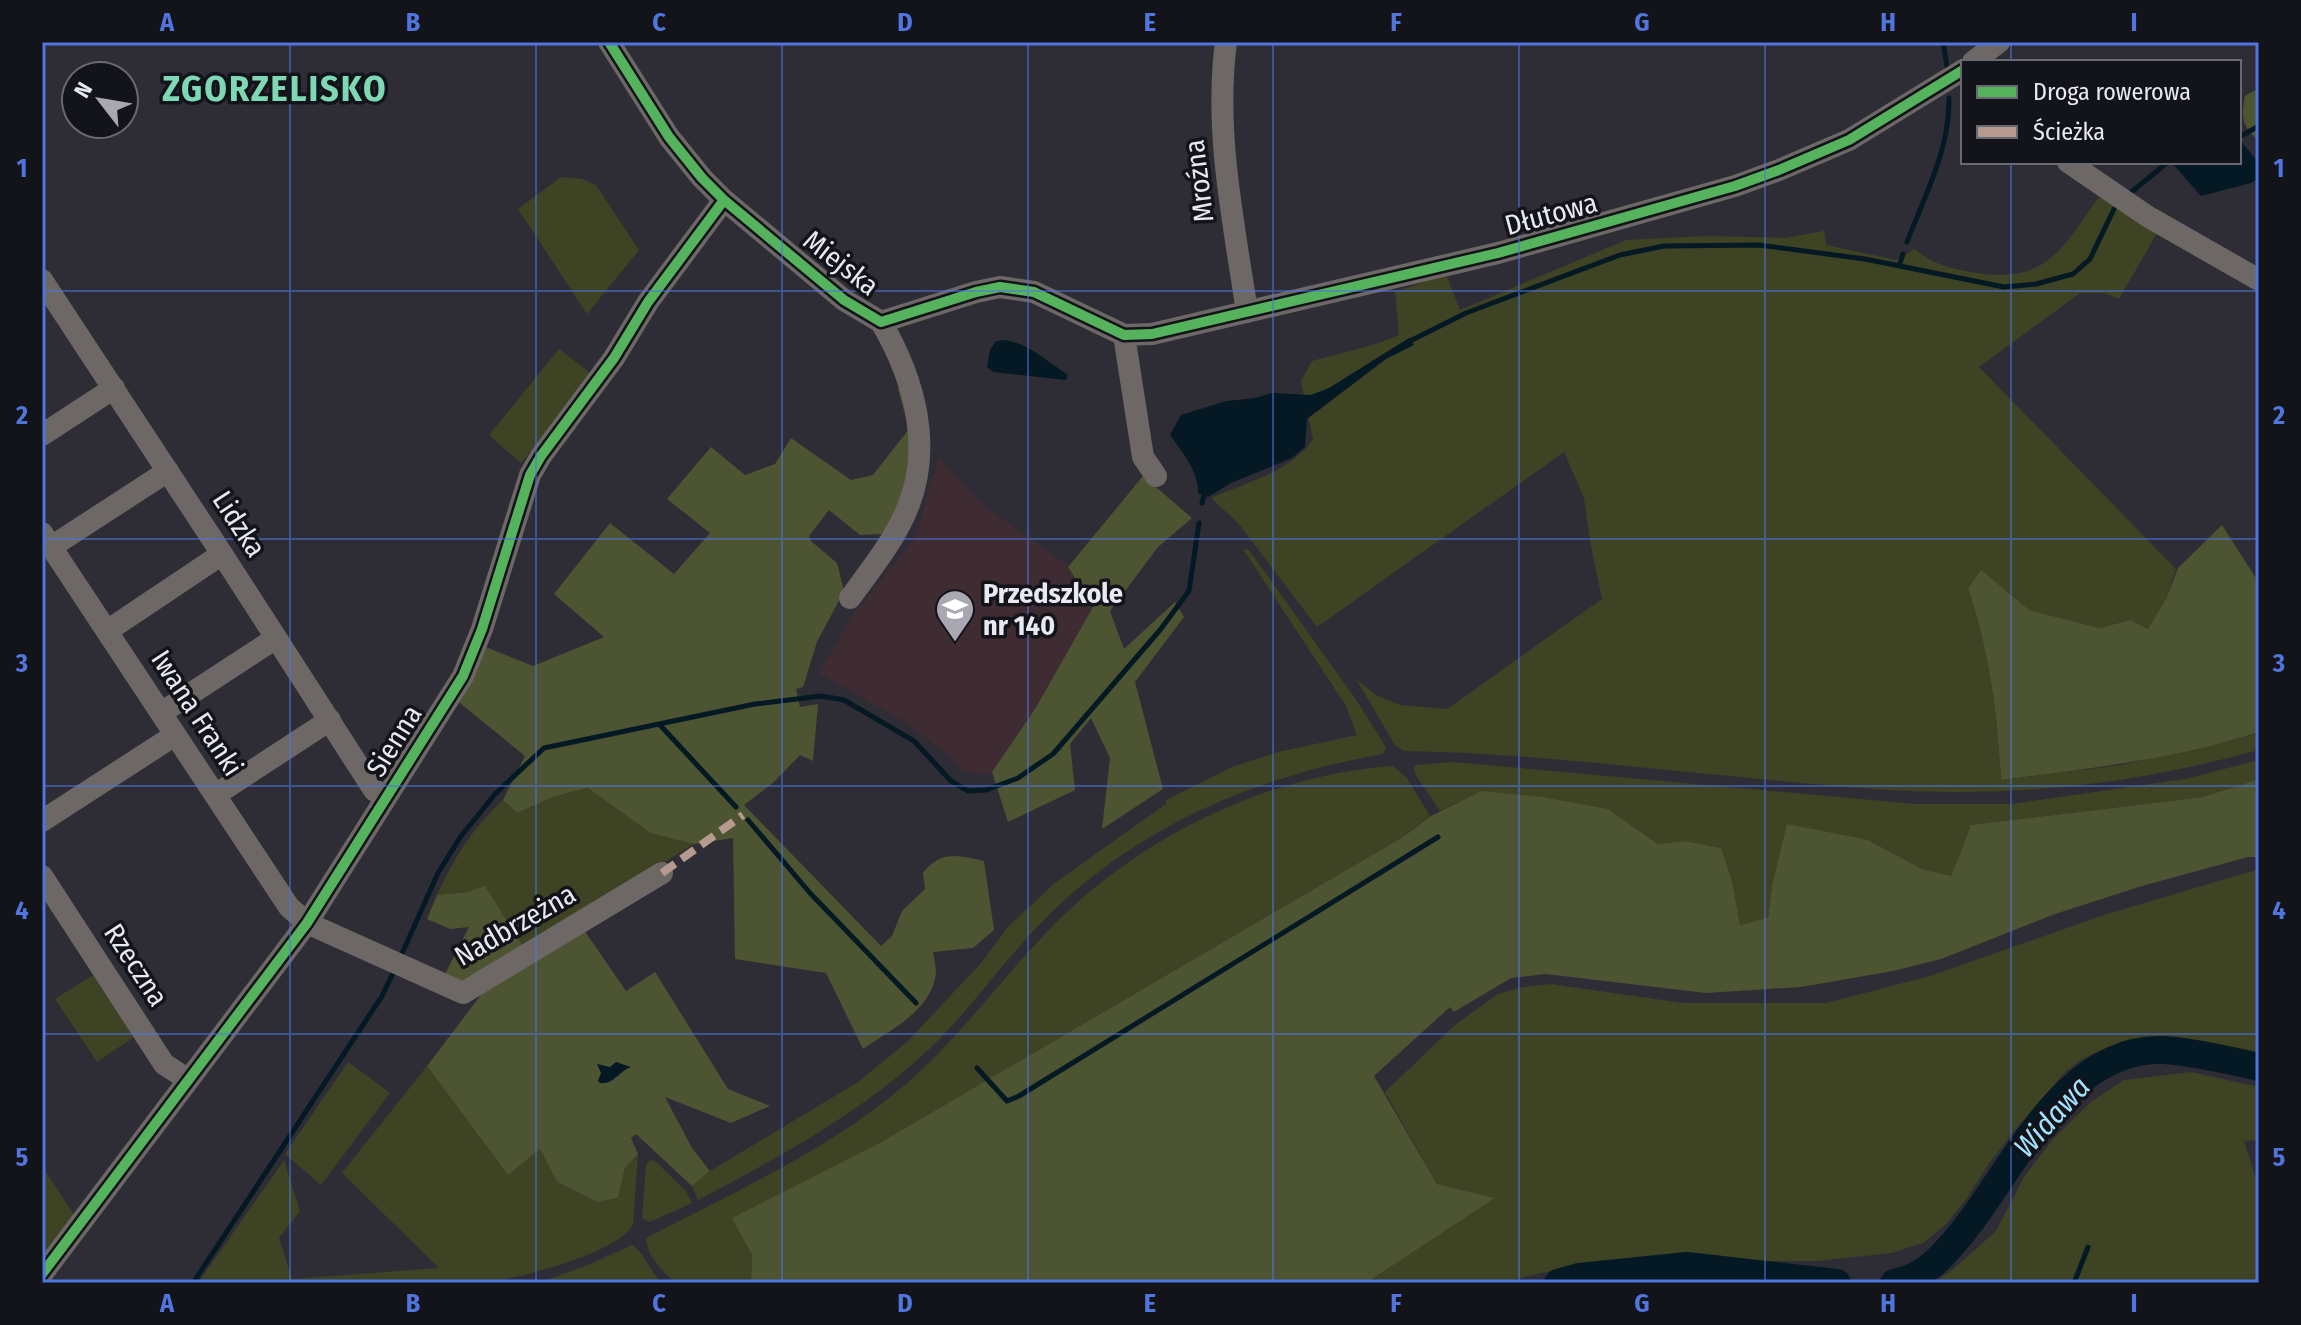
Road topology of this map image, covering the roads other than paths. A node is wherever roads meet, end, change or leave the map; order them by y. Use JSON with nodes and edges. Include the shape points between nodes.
{"nodes":[{"id":1,"x":609,"y":42,"type":"edge"},
{"id":2,"x":1226,"y":42,"type":"edge"},
{"id":3,"x":1999,"y":42,"type":"edge"},
{"id":4,"x":1976,"y":60,"type":"edge"},
{"id":5,"x":1960,"y":77,"type":"edge"},
{"id":6,"x":2071,"y":164,"type":"edge"},
{"id":7,"x":724,"y":200,"type":"junction"},
{"id":8,"x":2259,"y":280,"type":"edge"},
{"id":9,"x":44,"y":289,"type":"edge"},
{"id":10,"x":1247,"y":312,"type":"junction"},
{"id":11,"x":881,"y":322,"type":"junction"},
{"id":12,"x":1124,"y":335,"type":"junction"},
{"id":13,"x":114,"y":388,"type":"junction"},
{"id":14,"x":42,"y":435,"type":"edge"},
{"id":15,"x":168,"y":471,"type":"junction"},
{"id":16,"x":1156,"y":476,"type":"dead end"},
{"id":17,"x":47,"y":540,"type":"edge"},
{"id":18,"x":222,"y":554,"type":"junction"},
{"id":19,"x":850,"y":598,"type":"dead end"},
{"id":20,"x":107,"y":631,"type":"junction"},
{"id":21,"x":276,"y":638,"type":"junction"},
{"id":22,"x":161,"y":713,"type":"junction"},
{"id":23,"x":330,"y":720,"type":"junction"},
{"id":24,"x":175,"y":735,"type":"junction"},
{"id":25,"x":215,"y":795,"type":"junction"},
{"id":26,"x":386,"y":798,"type":"junction"},
{"id":27,"x":42,"y":821,"type":"edge"},
{"id":28,"x":662,"y":873,"type":"dead end"},
{"id":29,"x":42,"y":876,"type":"edge"},
{"id":30,"x":307,"y":923,"type":"junction"},
{"id":31,"x":187,"y":1079,"type":"junction"},
{"id":32,"x":42,"y":1274,"type":"edge"}],
"edges":[{"from":1,"to":7,"type":"street","name":"Miejska","via":[[669,137]]},
{"from":2,"to":10,"type":"street","name":"Mroźna","via":[[1222,131]]},
{"from":3,"to":4,"type":"street"},
{"from":5,"to":10,"type":"street","name":"Dłutowa","via":[[1849,140],[1735,186],[1498,253]]},
{"from":6,"to":8,"type":"street"},
{"from":7,"to":11,"type":"street","name":"Miejska","via":[[844,300]]},
{"from":7,"to":26,"type":"street","name":"Sienna","via":[[530,475],[469,663]]},
{"from":9,"to":13,"type":"street","name":"Lidzka"},
{"from":10,"to":12,"type":"street","name":"Dłutowa","via":[[1152,334]]},
{"from":11,"to":12,"type":"street","name":"Miejska","via":[[1000,287],[1034,292]]},
{"from":11,"to":19,"type":"street","via":[[911,382],[918,420],[917,462],[906,513]]},
{"from":12,"to":16,"type":"street","via":[[1143,457]]},
{"from":13,"to":14,"type":"street"},
{"from":13,"to":15,"type":"street","name":"Lidzka"},
{"from":15,"to":17,"type":"street"},
{"from":15,"to":18,"type":"street","name":"Lidzka"},
{"from":17,"to":20,"type":"street","name":"Iwana Franki"},
{"from":18,"to":20,"type":"street"},
{"from":18,"to":21,"type":"street","name":"Lidzka"},
{"from":20,"to":22,"type":"street","name":"Iwana Franki"},
{"from":21,"to":22,"type":"street"},
{"from":21,"to":23,"type":"street","name":"Lidzka"},
{"from":22,"to":24,"type":"street","name":"Iwana Franki"},
{"from":23,"to":25,"type":"street"},
{"from":23,"to":26,"type":"street","name":"Lidzka","via":[[374,790]]},
{"from":24,"to":25,"type":"street","name":"Iwana Franki"},
{"from":24,"to":27,"type":"street"},
{"from":25,"to":30,"type":"street","name":"Iwana Franki","via":[[289,907]]},
{"from":26,"to":30,"type":"street","name":"Sienna"},
{"from":28,"to":30,"type":"street","name":"Nadbrzeżna","via":[[463,993]]},
{"from":29,"to":31,"type":"street","name":"Rzeczna","via":[[164,1064]]},
{"from":30,"to":31,"type":"street","name":"Sienna"},
{"from":31,"to":32,"type":"street","name":"Sienna"}]}
